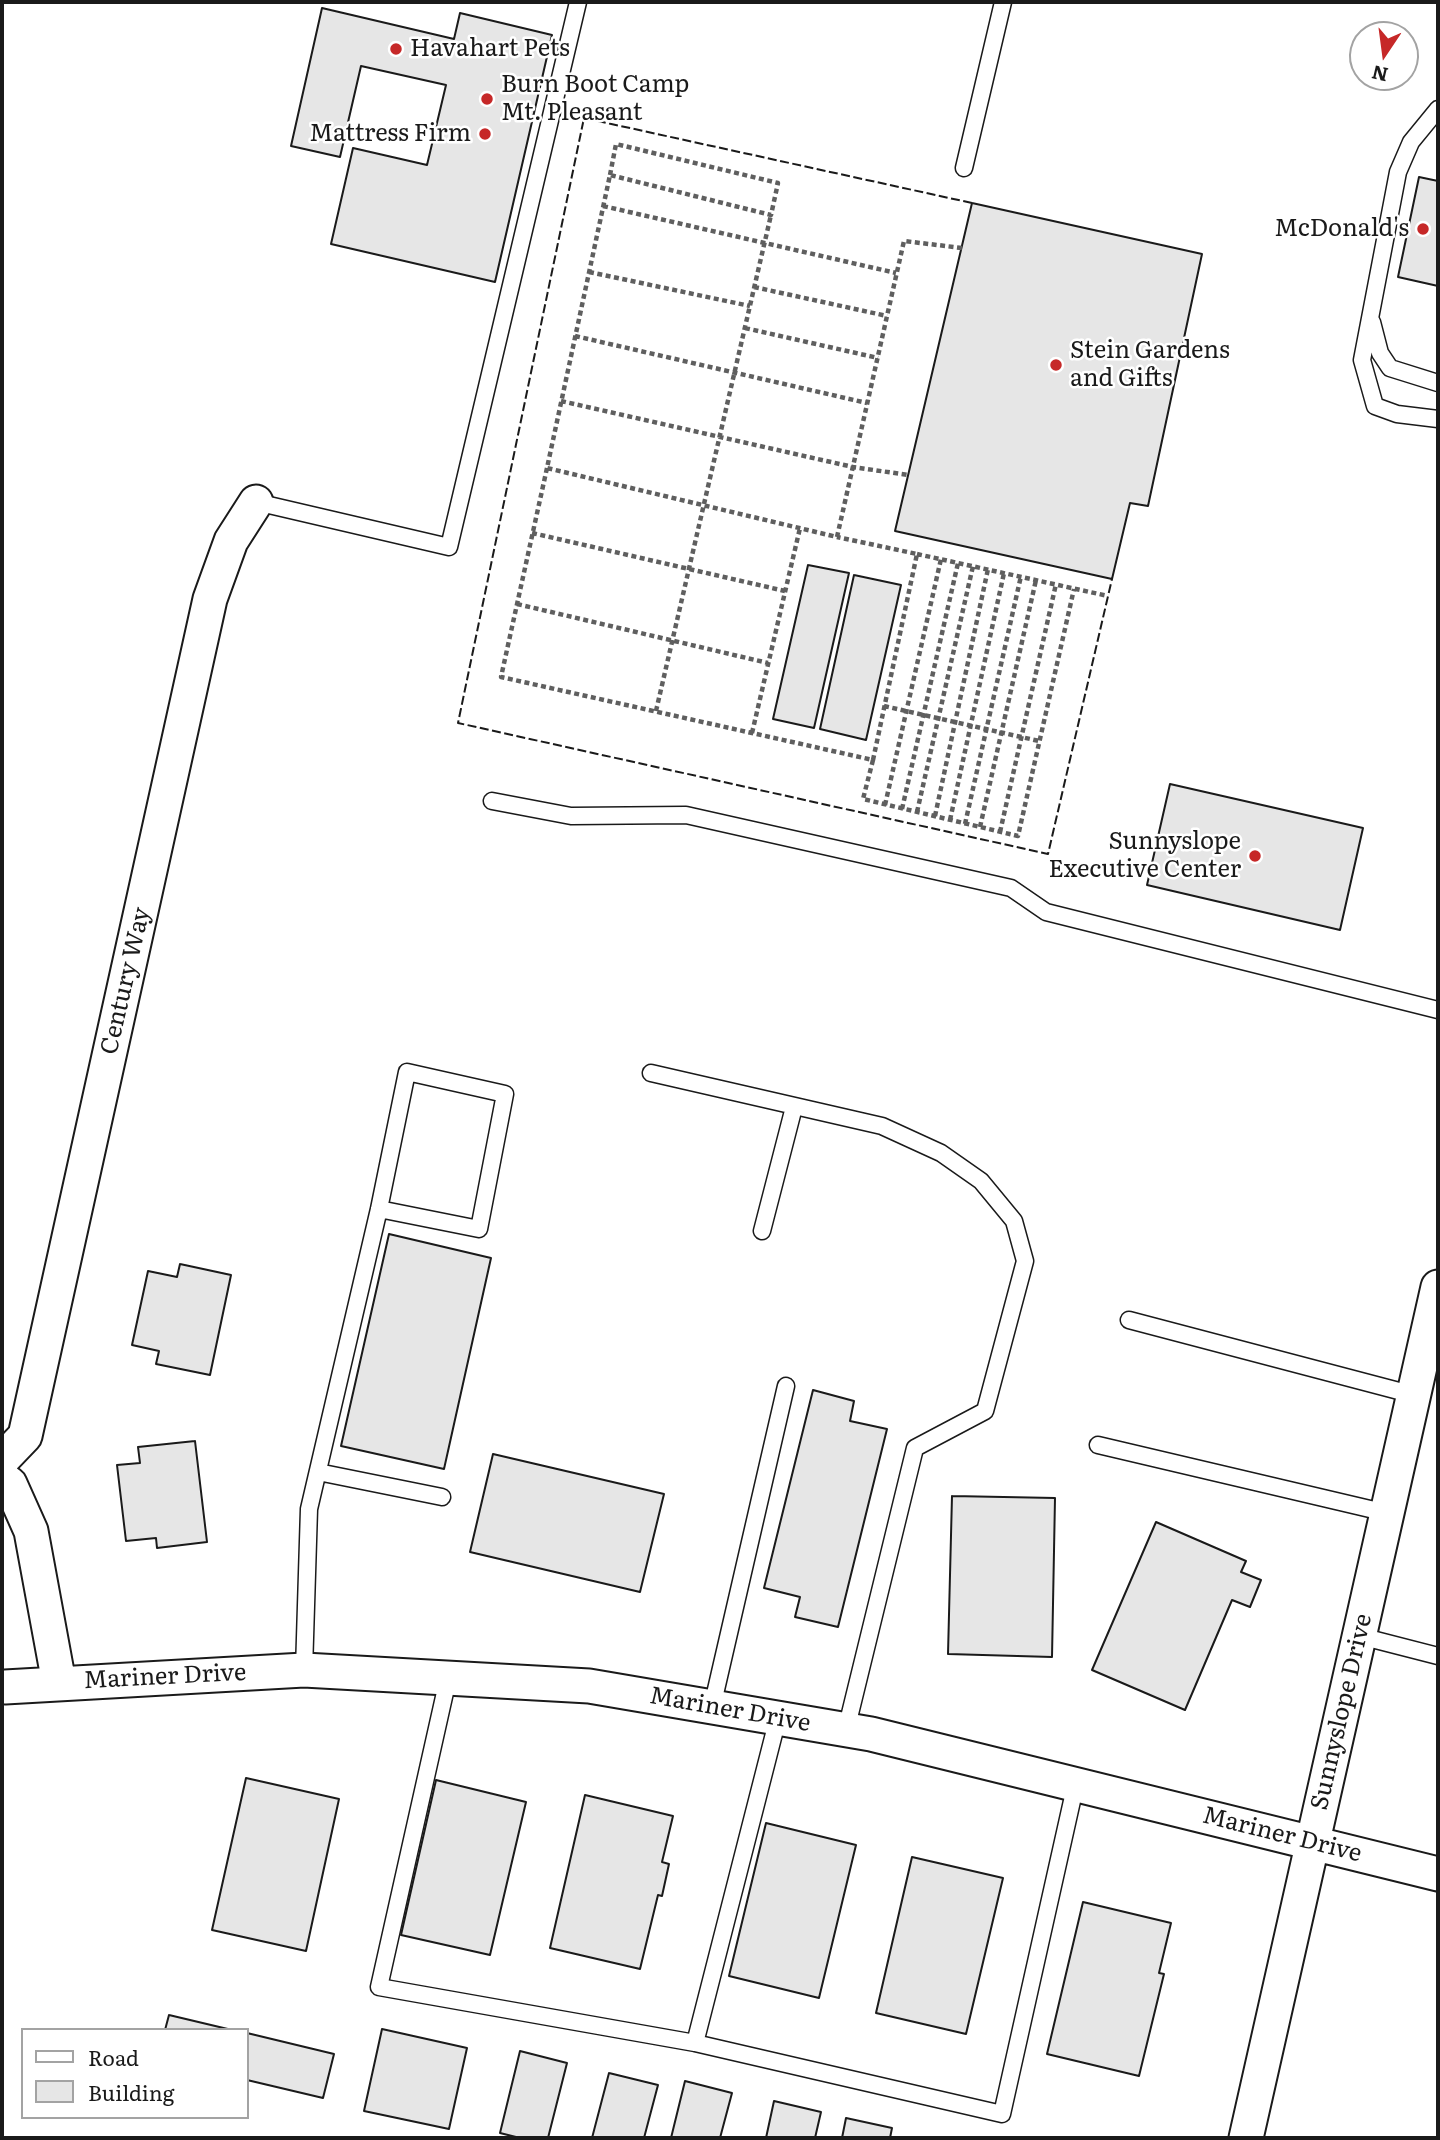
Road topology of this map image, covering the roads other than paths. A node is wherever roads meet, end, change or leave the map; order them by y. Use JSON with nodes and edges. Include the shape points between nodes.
{"nodes":[{"id":1,"x":578,"y":2,"type":"edge"},
{"id":2,"x":1003,"y":2,"type":"edge"},
{"id":3,"x":1438,"y":109,"type":"edge"},
{"id":4,"x":964,"y":168,"type":"dead end"},
{"id":5,"x":1371,"y":319,"type":"junction"},
{"id":6,"x":1438,"y":383,"type":"edge"},
{"id":7,"x":1438,"y":419,"type":"edge"},
{"id":8,"x":256,"y":502,"type":"joint"},
{"id":9,"x":492,"y":802,"type":"dead end"},
{"id":10,"x":1438,"y":1010,"type":"edge"},
{"id":11,"x":651,"y":1073,"type":"dead end"},
{"id":12,"x":794,"y":1107,"type":"junction"},
{"id":13,"x":379,"y":1209,"type":"junction"},
{"id":14,"x":762,"y":1231,"type":"dead end"},
{"id":15,"x":1438,"y":1287,"type":"edge"},
{"id":16,"x":1129,"y":1320,"type":"dead end"},
{"id":17,"x":1432,"y":1346,"type":"edge"},
{"id":18,"x":786,"y":1386,"type":"dead end"},
{"id":19,"x":1414,"y":1395,"type":"junction"},
{"id":20,"x":1098,"y":1445,"type":"dead end"},
{"id":21,"x":2,"y":1460,"type":"edge"},
{"id":22,"x":318,"y":1472,"type":"junction"},
{"id":23,"x":2,"y":1478,"type":"edge"},
{"id":24,"x":442,"y":1497,"type":"dead end"},
{"id":25,"x":1387,"y":1513,"type":"junction"},
{"id":26,"x":1360,"y":1636,"type":"junction"},
{"id":27,"x":1438,"y":1656,"type":"edge"},
{"id":28,"x":304,"y":1670,"type":"junction"},
{"id":29,"x":448,"y":1679,"type":"junction"},
{"id":30,"x":59,"y":1683,"type":"junction"},
{"id":31,"x":5,"y":1687,"type":"dead end"},
{"id":32,"x":712,"y":1707,"type":"junction"},
{"id":33,"x":779,"y":1718,"type":"junction"},
{"id":34,"x":846,"y":1730,"type":"junction"},
{"id":35,"x":1076,"y":1783,"type":"junction"},
{"id":36,"x":1313,"y":1843,"type":"junction"},
{"id":37,"x":1438,"y":1874,"type":"edge"},
{"id":38,"x":695,"y":2043,"type":"junction"},
{"id":39,"x":1246,"y":2138,"type":"edge"}],
"edges":[{"from":1,"to":8,"type":"lane","via":[[449,547]]},
{"from":2,"to":4,"type":"lane"},
{"from":3,"to":5,"type":"lane","via":[[1411,142],[1398,172]]},
{"from":5,"to":6,"type":"lane","via":[[1380,352],[1390,368]]},
{"from":5,"to":7,"type":"lane","via":[[1362,360],[1375,405],[1397,414]]},
{"from":8,"to":21,"type":"street","name":"Century Way","via":[[230,541],[210,599],[24,1436]]},
{"from":9,"to":10,"type":"lane","via":[[570,816],[686,815],[1011,888],[1046,912]]},
{"from":11,"to":12,"type":"lane"},
{"from":12,"to":14,"type":"lane"},
{"from":12,"to":34,"type":"lane","via":[[882,1126],[941,1153],[981,1181],[1014,1221],[1025,1261],[985,1411],[915,1448]]},
{"from":13,"to":13,"type":"lane","via":[[407,1072],[505,1094],[479,1229]]},
{"from":13,"to":22,"type":"lane"},
{"from":15,"to":17,"type":"street","name":"Sunnyslope Drive"},
{"from":16,"to":19,"type":"lane"},
{"from":17,"to":19,"type":"street","name":"Sunnyslope Drive"},
{"from":18,"to":32,"type":"lane"},
{"from":19,"to":25,"type":"street","name":"Sunnyslope Drive"},
{"from":20,"to":25,"type":"lane"},
{"from":22,"to":24,"type":"lane"},
{"from":22,"to":28,"type":"lane","via":[[309,1509]]},
{"from":23,"to":30,"type":"street","via":[[10,1484],[31,1531]]},
{"from":25,"to":26,"type":"street","name":"Sunnyslope Drive"},
{"from":26,"to":27,"type":"lane"},
{"from":26,"to":36,"type":"street","name":"Sunnyslope Drive"},
{"from":28,"to":29,"type":"street","name":"Mariner Drive"},
{"from":28,"to":30,"type":"street","name":"Mariner Drive"},
{"from":29,"to":32,"type":"street","name":"Mariner Drive","via":[[589,1686]]},
{"from":29,"to":38,"type":"lane","via":[[379,1987]]},
{"from":30,"to":31,"type":"street","name":"Mariner Drive"},
{"from":32,"to":33,"type":"street","name":"Mariner Drive"},
{"from":33,"to":34,"type":"street","name":"Mariner Drive"},
{"from":33,"to":38,"type":"lane"},
{"from":34,"to":35,"type":"street","name":"Mariner Drive"},
{"from":35,"to":36,"type":"street","name":"Mariner Drive"},
{"from":35,"to":38,"type":"lane","via":[[1002,2114]]},
{"from":36,"to":37,"type":"street","name":"Mariner Drive"},
{"from":36,"to":39,"type":"street","name":"Sunnyslope Drive"}]}
